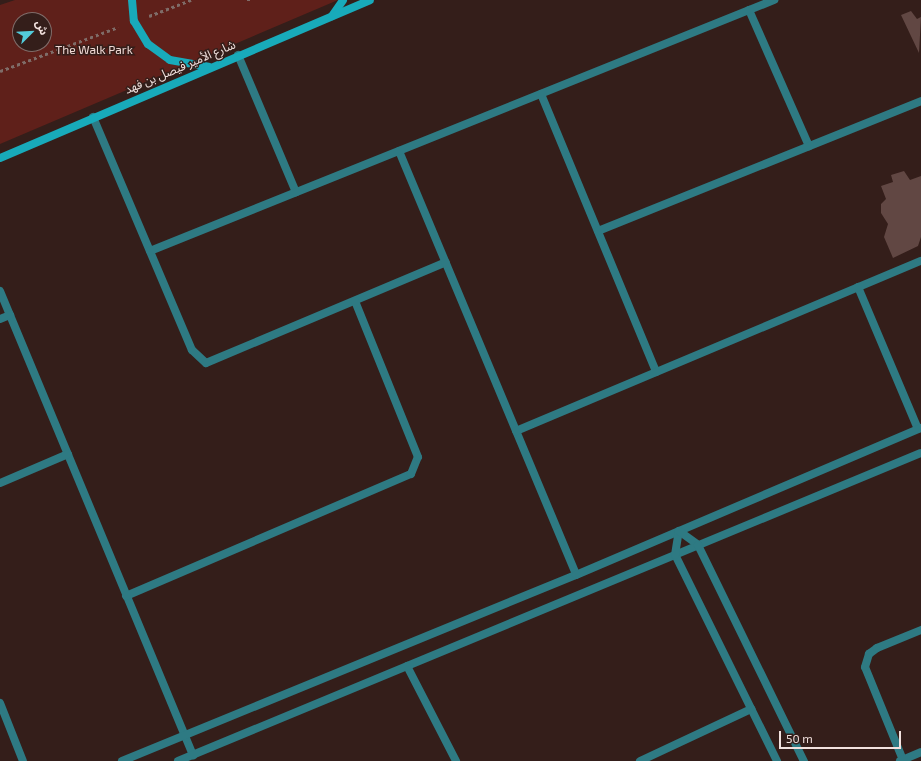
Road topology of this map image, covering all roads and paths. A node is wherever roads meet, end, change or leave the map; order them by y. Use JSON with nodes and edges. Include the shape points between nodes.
{"nodes":[{"id":1,"x":132,"y":0,"type":"edge"},
{"id":2,"x":191,"y":0,"type":"edge"},
{"id":3,"x":247,"y":0,"type":"edge"},
{"id":4,"x":253,"y":0,"type":"edge"},
{"id":5,"x":343,"y":0,"type":"edge"},
{"id":6,"x":370,"y":0,"type":"edge"},
{"id":7,"x":774,"y":0,"type":"edge"},
{"id":8,"x":749,"y":10,"type":"junction"},
{"id":9,"x":149,"y":16,"type":"dead end"},
{"id":10,"x":332,"y":17,"type":"junction"},
{"id":11,"x":118,"y":27,"type":"dead end"},
{"id":12,"x":238,"y":55,"type":"junction"},
{"id":13,"x":208,"y":67,"type":"junction"},
{"id":14,"x":0,"y":71,"type":"edge"},
{"id":15,"x":541,"y":94,"type":"junction"},
{"id":16,"x":921,"y":101,"type":"edge"},
{"id":17,"x":93,"y":117,"type":"junction"},
{"id":18,"x":809,"y":146,"type":"junction"},
{"id":19,"x":399,"y":151,"type":"junction"},
{"id":20,"x":0,"y":158,"type":"edge"},
{"id":21,"x":296,"y":192,"type":"junction"},
{"id":22,"x":598,"y":230,"type":"junction"},
{"id":23,"x":150,"y":251,"type":"junction"},
{"id":24,"x":921,"y":261,"type":"edge"},
{"id":25,"x":446,"y":262,"type":"junction"},
{"id":26,"x":858,"y":287,"type":"junction"},
{"id":27,"x":0,"y":290,"type":"edge"},
{"id":28,"x":355,"y":301,"type":"junction"},
{"id":29,"x":10,"y":315,"type":"junction"},
{"id":30,"x":0,"y":319,"type":"edge"},
{"id":31,"x":656,"y":372,"type":"junction"},
{"id":32,"x":919,"y":428,"type":"edge"},
{"id":33,"x":516,"y":431,"type":"junction"},
{"id":34,"x":921,"y":453,"type":"edge"},
{"id":35,"x":68,"y":454,"type":"junction"},
{"id":36,"x":0,"y":484,"type":"edge"},
{"id":37,"x":679,"y":531,"type":"junction"},
{"id":38,"x":698,"y":546,"type":"junction"},
{"id":39,"x":675,"y":555,"type":"junction"},
{"id":40,"x":576,"y":574,"type":"junction"},
{"id":41,"x":126,"y":596,"type":"junction"},
{"id":42,"x":921,"y":630,"type":"edge"},
{"id":43,"x":407,"y":666,"type":"junction"},
{"id":44,"x":0,"y":703,"type":"edge"},
{"id":45,"x":751,"y":709,"type":"junction"},
{"id":46,"x":183,"y":735,"type":"junction"},
{"id":47,"x":921,"y":752,"type":"edge"},
{"id":48,"x":193,"y":755,"type":"junction"},
{"id":49,"x":902,"y":760,"type":"edge"},
{"id":50,"x":23,"y":761,"type":"edge"},
{"id":51,"x":122,"y":761,"type":"edge"},
{"id":52,"x":178,"y":761,"type":"edge"},
{"id":53,"x":456,"y":761,"type":"edge"},
{"id":54,"x":640,"y":761,"type":"edge"},
{"id":55,"x":777,"y":761,"type":"edge"},
{"id":56,"x":804,"y":761,"type":"edge"}],
"edges":[{"from":1,"to":13,"type":"main road","via":[[134,21],[148,44],[170,60]]},
{"from":2,"to":9,"type":"path"},
{"from":3,"to":4,"type":"path"},
{"from":5,"to":10,"type":"main road"},
{"from":6,"to":10,"type":"main road","name":"شارع الأمير فيصل بن فهد"},
{"from":7,"to":8,"type":"street"},
{"from":8,"to":15,"type":"street"},
{"from":8,"to":18,"type":"street"},
{"from":10,"to":12,"type":"main road","name":"شارع الأمير فيصل بن فهد"},
{"from":11,"to":14,"type":"path"},
{"from":12,"to":13,"type":"main road","name":"شارع الأمير فيصل بن فهد"},
{"from":12,"to":21,"type":"street"},
{"from":13,"to":17,"type":"main road","name":"شارع الأمير فيصل بن فهد"},
{"from":15,"to":19,"type":"street"},
{"from":15,"to":22,"type":"street"},
{"from":16,"to":18,"type":"street"},
{"from":17,"to":20,"type":"main road","name":"شارع الأمير فيصل بن فهد"},
{"from":17,"to":23,"type":"street"},
{"from":18,"to":22,"type":"street"},
{"from":19,"to":21,"type":"street"},
{"from":19,"to":25,"type":"street"},
{"from":21,"to":23,"type":"street"},
{"from":22,"to":31,"type":"street"},
{"from":23,"to":28,"type":"street","via":[[192,350],[206,363]]},
{"from":24,"to":26,"type":"street"},
{"from":25,"to":28,"type":"street"},
{"from":25,"to":33,"type":"street"},
{"from":26,"to":31,"type":"street"},
{"from":26,"to":32,"type":"street"},
{"from":27,"to":29,"type":"street"},
{"from":28,"to":41,"type":"street","via":[[418,457],[411,474]]},
{"from":29,"to":30,"type":"street"},
{"from":29,"to":35,"type":"street"},
{"from":31,"to":33,"type":"street"},
{"from":32,"to":37,"type":"street"},
{"from":33,"to":40,"type":"street"},
{"from":34,"to":38,"type":"street"},
{"from":35,"to":36,"type":"street"},
{"from":35,"to":41,"type":"street"},
{"from":37,"to":38,"type":"street"},
{"from":37,"to":39,"type":"street"},
{"from":37,"to":40,"type":"street"},
{"from":38,"to":39,"type":"street"},
{"from":38,"to":56,"type":"street"},
{"from":39,"to":43,"type":"street"},
{"from":39,"to":45,"type":"street"},
{"from":40,"to":46,"type":"street"},
{"from":41,"to":46,"type":"street"},
{"from":42,"to":49,"type":"street","via":[[869,654],[865,667]]},
{"from":43,"to":48,"type":"street"},
{"from":43,"to":53,"type":"street"},
{"from":44,"to":50,"type":"street"},
{"from":45,"to":54,"type":"street"},
{"from":45,"to":55,"type":"street"},
{"from":46,"to":48,"type":"street"},
{"from":46,"to":51,"type":"street"},
{"from":47,"to":49,"type":"street"},
{"from":48,"to":52,"type":"street"}]}
